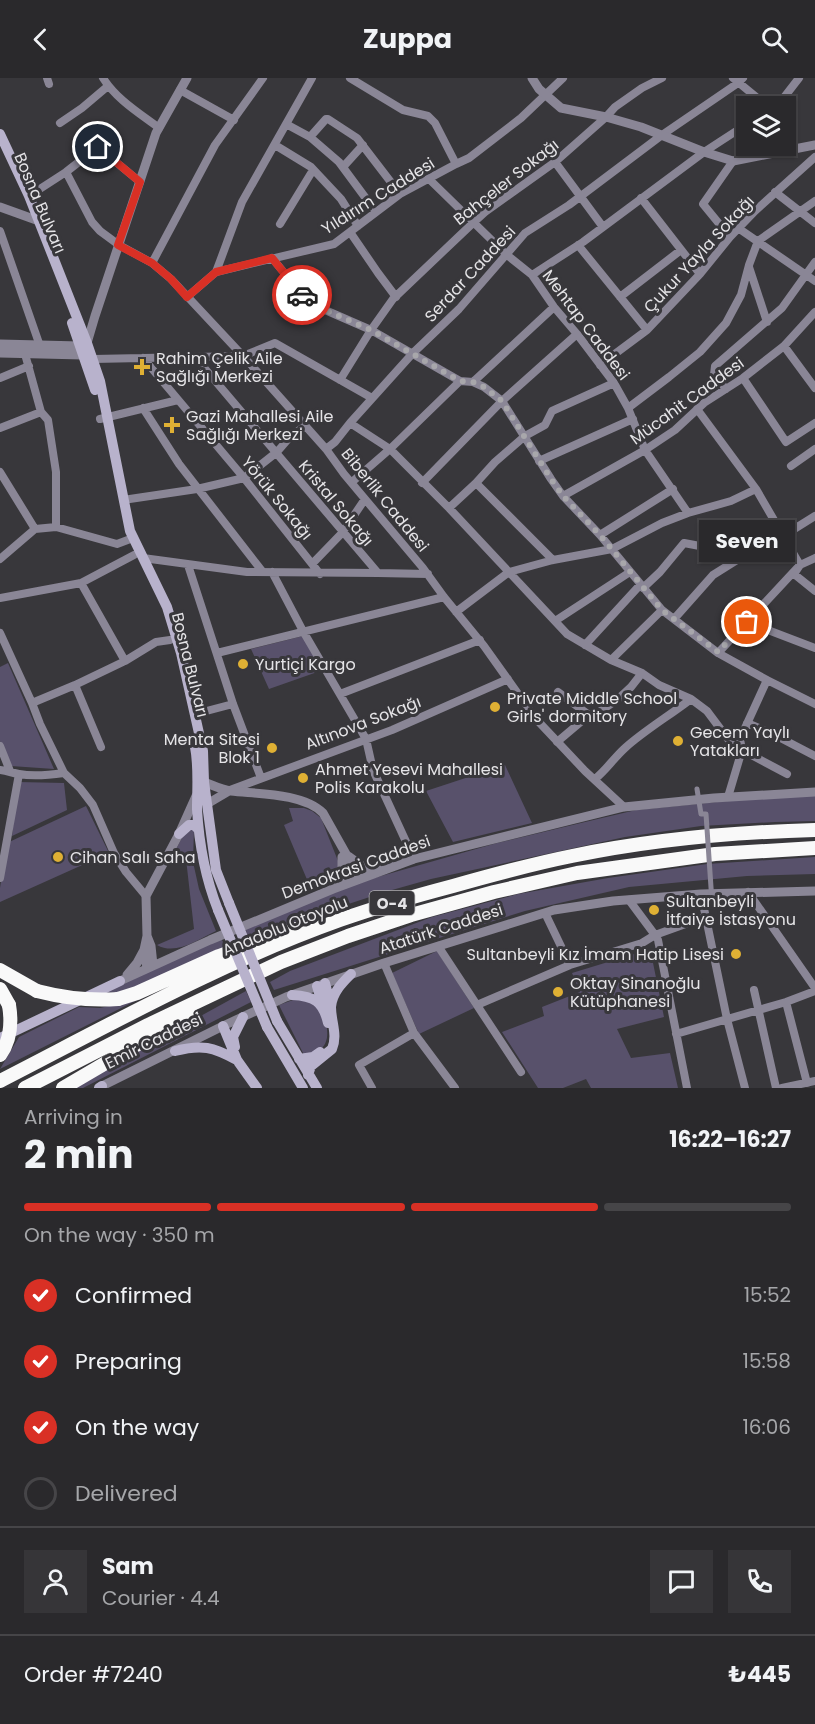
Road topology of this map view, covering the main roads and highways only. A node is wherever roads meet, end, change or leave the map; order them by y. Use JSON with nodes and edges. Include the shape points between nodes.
{"nodes":[{"id":1,"x":0,"y":134,"type":"edge"},
{"id":2,"x":0,"y":148,"type":"edge"},
{"id":3,"x":35,"y":219,"type":"junction"},
{"id":4,"x":103,"y":418,"type":"junction"},
{"id":5,"x":130,"y":539,"type":"junction"},
{"id":6,"x":139,"y":557,"type":"junction"},
{"id":7,"x":198,"y":829,"type":"junction"},
{"id":8,"x":815,"y":830,"type":"edge"},
{"id":9,"x":179,"y":834,"type":"road end"},
{"id":10,"x":815,"y":848,"type":"edge"},
{"id":11,"x":516,"y":868,"type":"junction"},
{"id":12,"x":411,"y":915,"type":"junction"},
{"id":13,"x":0,"y":970,"type":"edge"},
{"id":14,"x":351,"y":974,"type":"road end"},
{"id":15,"x":120,"y":981,"type":"road end"},
{"id":16,"x":321,"y":985,"type":"road end"},
{"id":17,"x":0,"y":989,"type":"edge"},
{"id":18,"x":292,"y":995,"type":"road end"},
{"id":19,"x":328,"y":1009,"type":"junction"},
{"id":20,"x":243,"y":1017,"type":"road end"},
{"id":21,"x":272,"y":1024,"type":"junction"},
{"id":22,"x":223,"y":1026,"type":"road end"},
{"id":23,"x":0,"y":1038,"type":"edge"},
{"id":24,"x":175,"y":1051,"type":"road end"},
{"id":25,"x":0,"y":1055,"type":"edge"},
{"id":26,"x":299,"y":1059,"type":"junction"},
{"id":27,"x":237,"y":1060,"type":"junction"},
{"id":28,"x":308,"y":1075,"type":"junction"},
{"id":29,"x":0,"y":1081,"type":"edge"},
{"id":30,"x":25,"y":1088,"type":"edge"},
{"id":31,"x":63,"y":1088,"type":"edge"},
{"id":32,"x":257,"y":1088,"type":"edge"},
{"id":33,"x":303,"y":1088,"type":"edge"},
{"id":34,"x":317,"y":1088,"type":"edge"}],
"edges":[{"from":1,"to":3,"type":"main road","name":"Bosna Bulvarı","via":[[29,196]]},
{"from":2,"to":3,"type":"main road","name":"Bosna Bulvarı"},
{"from":3,"to":4,"type":"main road","name":"Bosna Bulvarı","via":[[100,381]]},
{"from":4,"to":5,"type":"main road","name":"Bosna Bulvarı"},
{"from":4,"to":5,"type":"main road","name":"Bosna Bulvarı","via":[[123,533]]},
{"from":5,"to":6,"type":"main road","name":"Bosna Bulvarı"},
{"from":6,"to":7,"type":"main road","name":"Bosna Bulvarı","via":[[170,640],[196,752]]},
{"from":6,"to":21,"type":"main road","name":"Bosna Bulvarı","bridge":true,"via":[[167,607],[181,653],[202,751],[216,870]]},
{"from":7,"to":9,"type":"main road","via":[[189,825]]},
{"from":7,"to":21,"type":"main road","name":"Bosna Bulvarı","bridge":true,"via":[[210,891]]},
{"from":8,"to":11,"type":"highway","name":"Anadolu Otoyolu","number":"O-4","via":[[651,844]]},
{"from":10,"to":12,"type":"highway","name":"Anadolu Otoyolu","number":"O-4","via":[[642,862],[494,892]]},
{"from":11,"to":13,"type":"highway","bridge":true,"via":[[389,896],[219,956],[118,999],[60,997],[37,991]]},
{"from":11,"to":29,"type":"highway","name":"Anadolu Otoyolu","number":"O-4","via":[[393,902],[271,948]]},
{"from":12,"to":30,"type":"highway","name":"Anadolu Otoyolu","number":"O-4","via":[[281,962]]},
{"from":12,"to":31,"type":"highway","via":[[221,998]]},
{"from":14,"to":19,"type":"main road"},
{"from":15,"to":23,"type":"main road","name":"Demokrasi Caddesi"},
{"from":16,"to":19,"type":"main road"},
{"from":17,"to":25,"type":"highway","bridge":true,"via":[[11,1019],[9,1039]]},
{"from":18,"to":19,"type":"main road","via":[[308,996]]},
{"from":19,"to":26,"type":"main road","via":[[329,1043],[313,1057]]},
{"from":19,"to":28,"type":"main road","via":[[334,1044],[329,1054],[311,1066]]},
{"from":20,"to":27,"type":"main road","via":[[233,1037]]},
{"from":21,"to":26,"type":"main road","name":"Bosna Bulvarı"},
{"from":21,"to":33,"type":"main road","name":"Bosna Bulvarı"},
{"from":22,"to":27,"type":"main road"},
{"from":24,"to":27,"type":"main road","via":[[209,1047]]},
{"from":26,"to":28,"type":"main road","name":"Bosna Bulvarı"},
{"from":27,"to":32,"type":"main road"},
{"from":28,"to":34,"type":"main road","name":"Bosna Bulvarı"}]}
